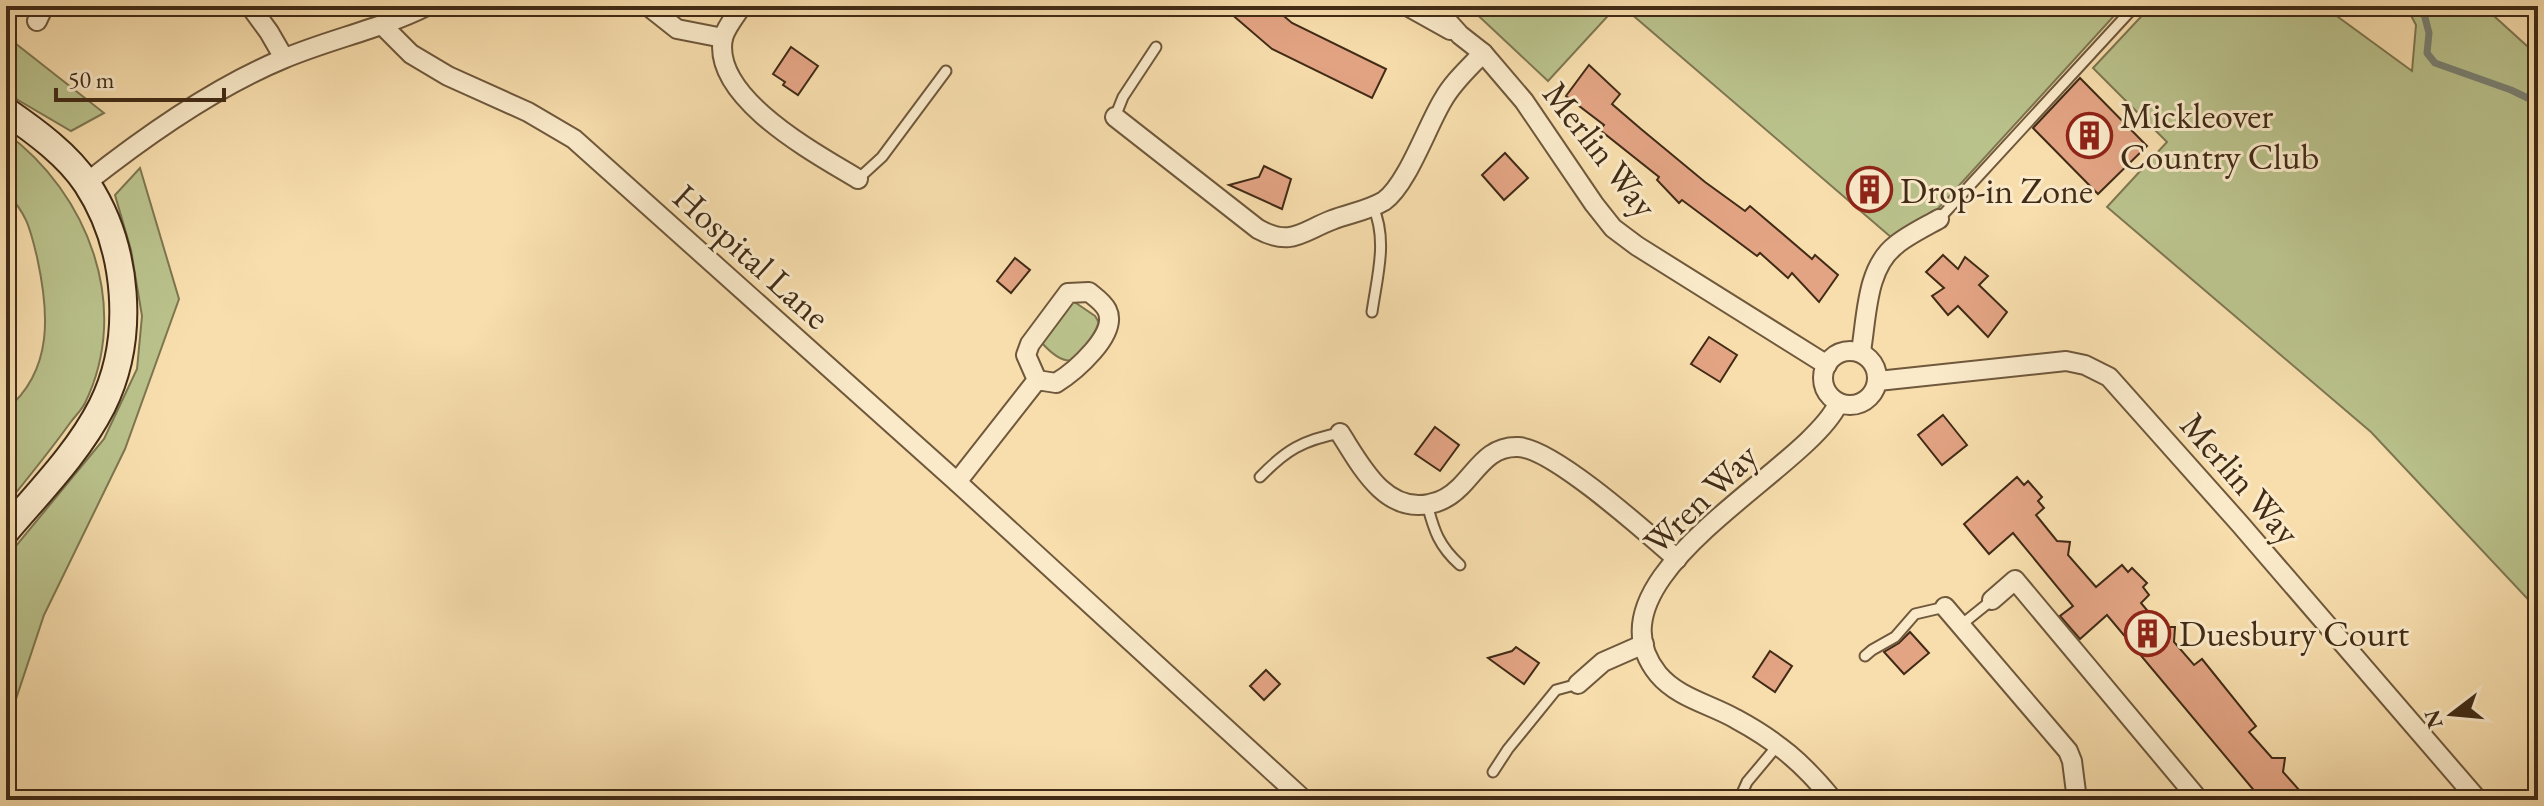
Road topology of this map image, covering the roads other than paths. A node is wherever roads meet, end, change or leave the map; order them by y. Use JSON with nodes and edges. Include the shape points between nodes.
{"nodes":[{"id":1,"x":250,"y":6,"type":"edge"},
{"id":2,"x":427,"y":6,"type":"edge"},
{"id":3,"x":648,"y":6,"type":"edge"},
{"id":4,"x":742,"y":6,"type":"edge"},
{"id":5,"x":1407,"y":6,"type":"edge"},
{"id":6,"x":1434,"y":6,"type":"edge"},
{"id":7,"x":2135,"y":6,"type":"edge"},
{"id":8,"x":382,"y":25,"type":"junction"},
{"id":9,"x":1460,"y":35,"type":"junction"},
{"id":10,"x":723,"y":38,"type":"junction"},
{"id":11,"x":1156,"y":47,"type":"dead end"},
{"id":12,"x":1483,"y":53,"type":"junction"},
{"id":13,"x":284,"y":58,"type":"junction"},
{"id":14,"x":946,"y":71,"type":"dead end"},
{"id":15,"x":6,"y":111,"type":"edge"},
{"id":16,"x":1115,"y":117,"type":"joint"},
{"id":17,"x":858,"y":179,"type":"joint"},
{"id":18,"x":86,"y":183,"type":"junction"},
{"id":19,"x":1373,"y":207,"type":"junction"},
{"id":20,"x":1939,"y":219,"type":"joint"},
{"id":21,"x":1372,"y":312,"type":"dead end"},
{"id":22,"x":1861,"y":351,"type":"junction"},
{"id":23,"x":1827,"y":365,"type":"junction"},
{"id":24,"x":1037,"y":380,"type":"junction"},
{"id":25,"x":1878,"y":381,"type":"junction"},
{"id":26,"x":1838,"y":404,"type":"junction"},
{"id":27,"x":1340,"y":433,"type":"joint"},
{"id":28,"x":1260,"y":477,"type":"dead end"},
{"id":29,"x":957,"y":482,"type":"junction"},
{"id":30,"x":1427,"y":504,"type":"junction"},
{"id":31,"x":6,"y":531,"type":"edge"},
{"id":32,"x":1677,"y":559,"type":"junction"},
{"id":33,"x":1460,"y":565,"type":"dead end"},
{"id":34,"x":1992,"y":600,"type":"joint"},
{"id":35,"x":1945,"y":607,"type":"joint"},
{"id":36,"x":1961,"y":625,"type":"junction"},
{"id":37,"x":1644,"y":644,"type":"junction"},
{"id":38,"x":1865,"y":656,"type":"dead end"},
{"id":39,"x":1578,"y":684,"type":"joint"},
{"id":40,"x":1778,"y":745,"type":"junction"},
{"id":41,"x":1493,"y":772,"type":"dead end"},
{"id":42,"x":1304,"y":800,"type":"edge"},
{"id":43,"x":1739,"y":800,"type":"edge"},
{"id":44,"x":1833,"y":800,"type":"edge"},
{"id":45,"x":2077,"y":800,"type":"edge"},
{"id":46,"x":2199,"y":800,"type":"edge"},
{"id":47,"x":2478,"y":800,"type":"edge"}],
"edges":[{"from":1,"to":13,"type":"street"},
{"from":2,"to":8,"type":"street"},
{"from":3,"to":10,"type":"street","via":[[677,29]]},
{"from":4,"to":10,"type":"street"},
{"from":5,"to":9,"type":"street","name":"Merlin Way"},
{"from":6,"to":9,"type":"street","name":"Merlin Way"},
{"from":7,"to":20,"type":"lane"},
{"from":8,"to":13,"type":"street"},
{"from":8,"to":29,"type":"street","name":"Hospital Lane","via":[[411,54],[436,69],[574,139]]},
{"from":9,"to":12,"type":"street","name":"Merlin Way"},
{"from":10,"to":17,"type":"street","via":[[730,76],[750,104]]},
{"from":11,"to":16,"type":"lane"},
{"from":12,"to":19,"type":"street","via":[[1442,101],[1388,199]]},
{"from":12,"to":23,"type":"street","name":"Merlin Way","via":[[1524,101],[1613,228]]},
{"from":13,"to":18,"type":"street","via":[[163,125]]},
{"from":14,"to":17,"type":"lane","via":[[882,157]]},
{"from":15,"to":18,"type":"street"},
{"from":16,"to":19,"type":"street","via":[[1270,235],[1297,236]]},
{"from":18,"to":31,"type":"street","via":[[107,224],[121,283],[124,312],[117,364],[103,404],[80,443]]},
{"from":19,"to":21,"type":"lane","via":[[1381,243]]},
{"from":20,"to":22,"type":"street","via":[[1895,245],[1881,260]]},
{"from":22,"to":23,"type":"street","via":[[1841,353]]},
{"from":22,"to":25,"type":"street","via":[[1872,359]]},
{"from":23,"to":26,"type":"street","via":[[1823,384]]},
{"from":24,"to":24,"type":"street","via":[[1026,355],[1030,344],[1068,293],[1089,292],[1106,309],[1107,332],[1073,372],[1056,383]]},
{"from":24,"to":29,"type":"street"},
{"from":25,"to":26,"type":"street","via":[[1861,403]]},
{"from":25,"to":47,"type":"street","name":"Merlin Way","via":[[2066,361],[2109,377]]},
{"from":26,"to":32,"type":"street","name":"Wren Way","via":[[1824,426]]},
{"from":27,"to":28,"type":"lane","via":[[1295,446]]},
{"from":27,"to":30,"type":"street","via":[[1366,473],[1391,498]]},
{"from":29,"to":42,"type":"street","name":"Hospital Lane"},
{"from":30,"to":32,"type":"street","via":[[1448,497],[1488,455],[1517,447],[1532,450],[1612,504]]},
{"from":30,"to":33,"type":"lane","via":[[1444,550]]},
{"from":32,"to":37,"type":"street","name":"Wren Way","via":[[1643,615]]},
{"from":34,"to":36,"type":"lane"},
{"from":34,"to":46,"type":"street","via":[[2015,580]]},
{"from":35,"to":36,"type":"street"},
{"from":35,"to":38,"type":"lane","via":[[1915,614],[1895,637]]},
{"from":36,"to":45,"type":"street","via":[[2068,751]]},
{"from":37,"to":39,"type":"street","via":[[1603,662]]},
{"from":37,"to":40,"type":"street","via":[[1658,674],[1683,695]]},
{"from":39,"to":41,"type":"lane","via":[[1556,690]]},
{"from":40,"to":43,"type":"lane"},
{"from":40,"to":44,"type":"street","via":[[1800,761]]}]}
